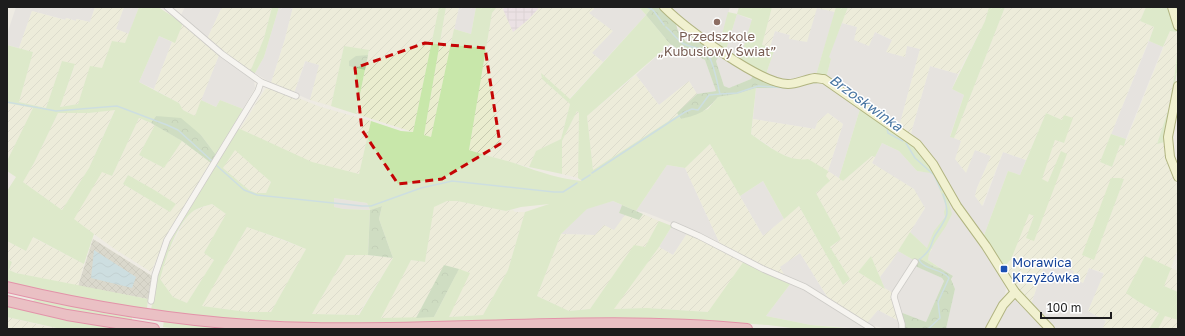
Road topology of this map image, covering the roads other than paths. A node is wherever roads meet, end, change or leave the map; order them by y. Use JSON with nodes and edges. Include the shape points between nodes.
{"nodes":[{"id":1,"x":167,"y":7,"type":"edge"},
{"id":2,"x":664,"y":7,"type":"edge"},
{"id":3,"x":1172,"y":7,"type":"edge"},
{"id":4,"x":1178,"y":26,"type":"edge"},
{"id":5,"x":261,"y":82,"type":"junction"},
{"id":6,"x":1178,"y":86,"type":"edge"},
{"id":7,"x":296,"y":96,"type":"dead end"},
{"id":8,"x":1178,"y":177,"type":"edge"},
{"id":9,"x":674,"y":225,"type":"dead end"},
{"id":10,"x":915,"y":262,"type":"dead end"},
{"id":11,"x":7,"y":287,"type":"edge"},
{"id":12,"x":1015,"y":292,"type":"junction"},
{"id":13,"x":7,"y":301,"type":"edge"},
{"id":14,"x":151,"y":301,"type":"dead end"},
{"id":15,"x":154,"y":329,"type":"edge"},
{"id":16,"x":747,"y":329,"type":"edge"},
{"id":17,"x":872,"y":329,"type":"edge"},
{"id":18,"x":902,"y":329,"type":"edge"},
{"id":19,"x":990,"y":329,"type":"edge"},
{"id":20,"x":1050,"y":329,"type":"edge"}],
"edges":[{"from":1,"to":5,"type":"street","via":[[222,54]]},
{"from":2,"to":12,"type":"street","via":[[688,28],[752,72],[773,82],[788,84],[814,78],[824,79],[917,144],[933,164],[957,206]]},
{"from":3,"to":4,"type":"street"},
{"from":5,"to":7,"type":"street"},
{"from":5,"to":14,"type":"street","via":[[167,240],[155,275]]},
{"from":6,"to":8,"type":"street","via":[[1168,137],[1170,157]]},
{"from":9,"to":17,"type":"street","via":[[805,287]]},
{"from":10,"to":18,"type":"street","via":[[894,293]]},
{"from":11,"to":16,"type":"highway","via":[[70,302],[149,315],[298,328],[644,324]]},
{"from":12,"to":19,"type":"street","via":[[1003,305]]},
{"from":12,"to":20,"type":"street"},
{"from":13,"to":15,"type":"highway","via":[[67,315]]}]}
